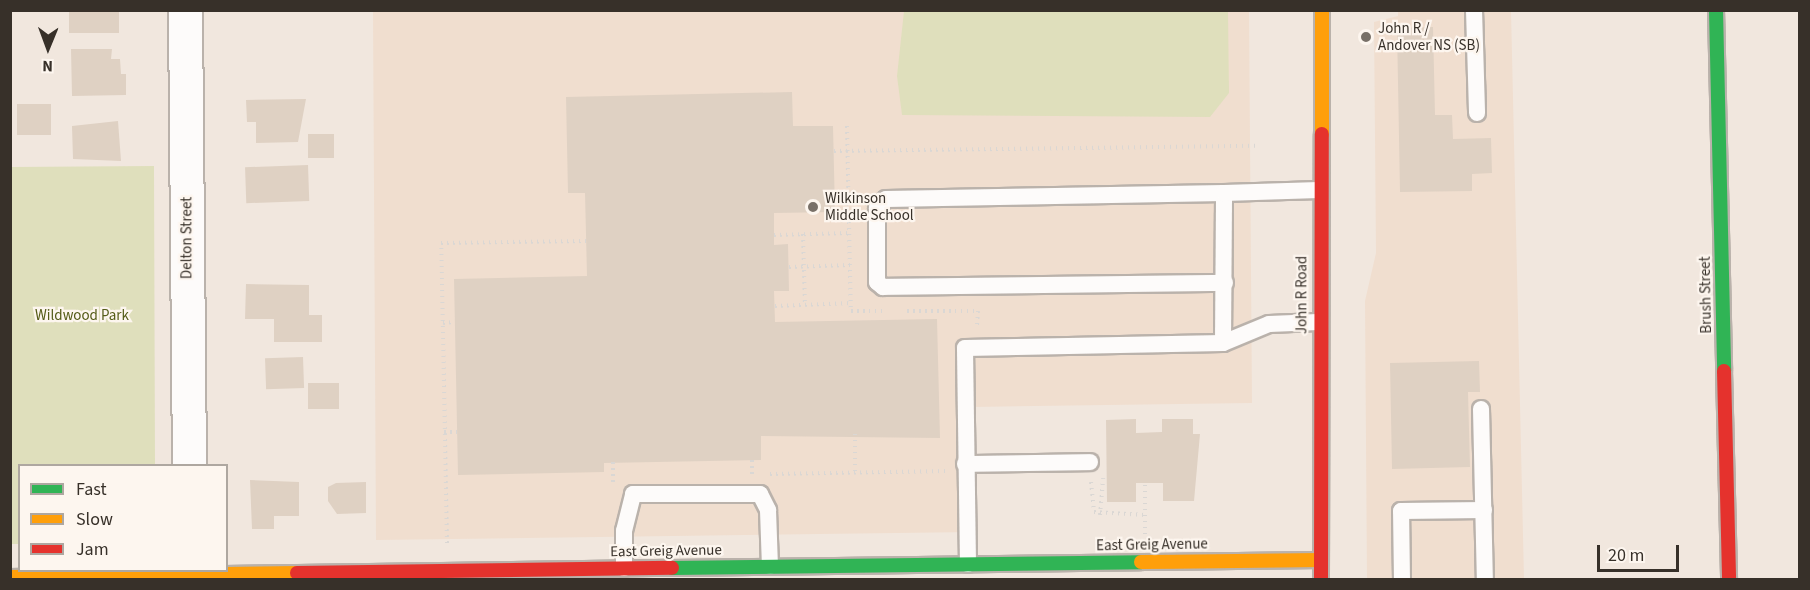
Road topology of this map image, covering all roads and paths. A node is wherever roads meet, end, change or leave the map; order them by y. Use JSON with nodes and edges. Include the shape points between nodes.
{"nodes":[{"id":1,"x":185,"y":10,"type":"edge"},
{"id":2,"x":1322,"y":10,"type":"edge"},
{"id":3,"x":1474,"y":10,"type":"edge"},
{"id":4,"x":1716,"y":10,"type":"edge"},
{"id":5,"x":1477,"y":113,"type":"dead end"},
{"id":6,"x":1256,"y":146,"type":"dead end"},
{"id":7,"x":834,"y":151,"type":"dead end"},
{"id":8,"x":1319,"y":190,"type":"junction"},
{"id":9,"x":1224,"y":193,"type":"junction"},
{"id":10,"x":849,"y":233,"type":"dead end"},
{"id":11,"x":803,"y":234,"type":"junction"},
{"id":12,"x":774,"y":235,"type":"dead end"},
{"id":13,"x":586,"y":241,"type":"dead end"},
{"id":14,"x":850,"y":265,"type":"dead end"},
{"id":15,"x":804,"y":266,"type":"junction"},
{"id":16,"x":789,"y":267,"type":"dead end"},
{"id":17,"x":1225,"y":283,"type":"junction"},
{"id":18,"x":851,"y":303,"type":"dead end"},
{"id":19,"x":805,"y":305,"type":"junction"},
{"id":20,"x":775,"y":306,"type":"dead end"},
{"id":21,"x":454,"y":322,"type":"dead end"},
{"id":22,"x":1318,"y":322,"type":"junction"},
{"id":23,"x":443,"y":323,"type":"junction"},
{"id":24,"x":1223,"y":343,"type":"junction"},
{"id":25,"x":1481,"y":408,"type":"dead end"},
{"id":26,"x":444,"y":432,"type":"junction"},
{"id":27,"x":457,"y":432,"type":"dead end"},
{"id":28,"x":855,"y":434,"type":"dead end"},
{"id":29,"x":752,"y":460,"type":"dead end"},
{"id":30,"x":1090,"y":462,"type":"joint"},
{"id":31,"x":189,"y":464,"type":"edge"},
{"id":32,"x":965,"y":464,"type":"junction"},
{"id":33,"x":945,"y":471,"type":"dead end"},
{"id":34,"x":855,"y":473,"type":"junction"},
{"id":35,"x":741,"y":475,"type":"dead end"},
{"id":36,"x":752,"y":475,"type":"junction"},
{"id":37,"x":613,"y":477,"type":"dead end"},
{"id":38,"x":625,"y":477,"type":"dead end"},
{"id":39,"x":1145,"y":483,"type":"dead end"},
{"id":40,"x":1484,"y":510,"type":"junction"},
{"id":41,"x":1145,"y":515,"type":"junction"},
{"id":42,"x":1145,"y":535,"type":"dead end"},
{"id":43,"x":447,"y":544,"type":"dead end"},
{"id":44,"x":1321,"y":560,"type":"junction"},
{"id":45,"x":770,"y":566,"type":"junction"},
{"id":46,"x":624,"y":568,"type":"junction"},
{"id":47,"x":951,"y":569,"type":"edge"},
{"id":48,"x":566,"y":574,"type":"edge"},
{"id":49,"x":189,"y":575,"type":"edge"},
{"id":50,"x":10,"y":577,"type":"edge"},
{"id":51,"x":1321,"y":579,"type":"edge"},
{"id":52,"x":1402,"y":579,"type":"edge"},
{"id":53,"x":1485,"y":579,"type":"edge"},
{"id":54,"x":1729,"y":579,"type":"edge"}],
"edges":[{"from":1,"to":31,"type":"street","name":"Delton Street"},
{"from":2,"to":8,"type":"street","name":"John R Road"},
{"from":3,"to":5,"type":"lane"},
{"from":4,"to":54,"type":"street","name":"Brush Street"},
{"from":6,"to":7,"type":"path"},
{"from":8,"to":9,"type":"lane"},
{"from":8,"to":22,"type":"street","name":"John R Road"},
{"from":9,"to":17,"type":"lane"},
{"from":9,"to":17,"type":"lane","via":[[886,199],[877,208],[877,282],[883,287]]},
{"from":10,"to":11,"type":"path"},
{"from":11,"to":12,"type":"path"},
{"from":11,"to":15,"type":"path"},
{"from":13,"to":23,"type":"path","via":[[441,243]]},
{"from":14,"to":15,"type":"path"},
{"from":15,"to":16,"type":"path"},
{"from":15,"to":19,"type":"path"},
{"from":17,"to":24,"type":"lane"},
{"from":18,"to":19,"type":"path"},
{"from":19,"to":20,"type":"path"},
{"from":21,"to":23,"type":"path"},
{"from":22,"to":24,"type":"lane","via":[[1269,324]]},
{"from":22,"to":44,"type":"street","name":"John R Road"},
{"from":23,"to":26,"type":"path"},
{"from":24,"to":32,"type":"lane","via":[[965,348]]},
{"from":25,"to":40,"type":"lane"},
{"from":26,"to":27,"type":"path"},
{"from":26,"to":43,"type":"path"},
{"from":28,"to":34,"type":"path"},
{"from":29,"to":36,"type":"path"},
{"from":30,"to":32,"type":"lane"},
{"from":30,"to":41,"type":"path","via":[[1094,512]]},
{"from":32,"to":47,"type":"lane"},
{"from":33,"to":34,"type":"path"},
{"from":34,"to":36,"type":"path"},
{"from":35,"to":36,"type":"path"},
{"from":37,"to":38,"type":"path"},
{"from":39,"to":41,"type":"path"},
{"from":40,"to":52,"type":"lane","via":[[1401,511]]},
{"from":40,"to":53,"type":"lane"},
{"from":41,"to":42,"type":"path"},
{"from":44,"to":47,"type":"street","name":"East Greig Avenue"},
{"from":44,"to":51,"type":"street","name":"John R Road"},
{"from":45,"to":46,"type":"street","name":"East Greig Avenue"},
{"from":45,"to":46,"type":"lane","via":[[768,510],[760,494],[633,494],[624,531]]},
{"from":45,"to":47,"type":"street","name":"East Greig Avenue"},
{"from":46,"to":48,"type":"street","name":"East Greig Avenue"},
{"from":48,"to":49,"type":"street","name":"East Greig Avenue"},
{"from":49,"to":50,"type":"street","name":"East Greig Avenue"}]}
